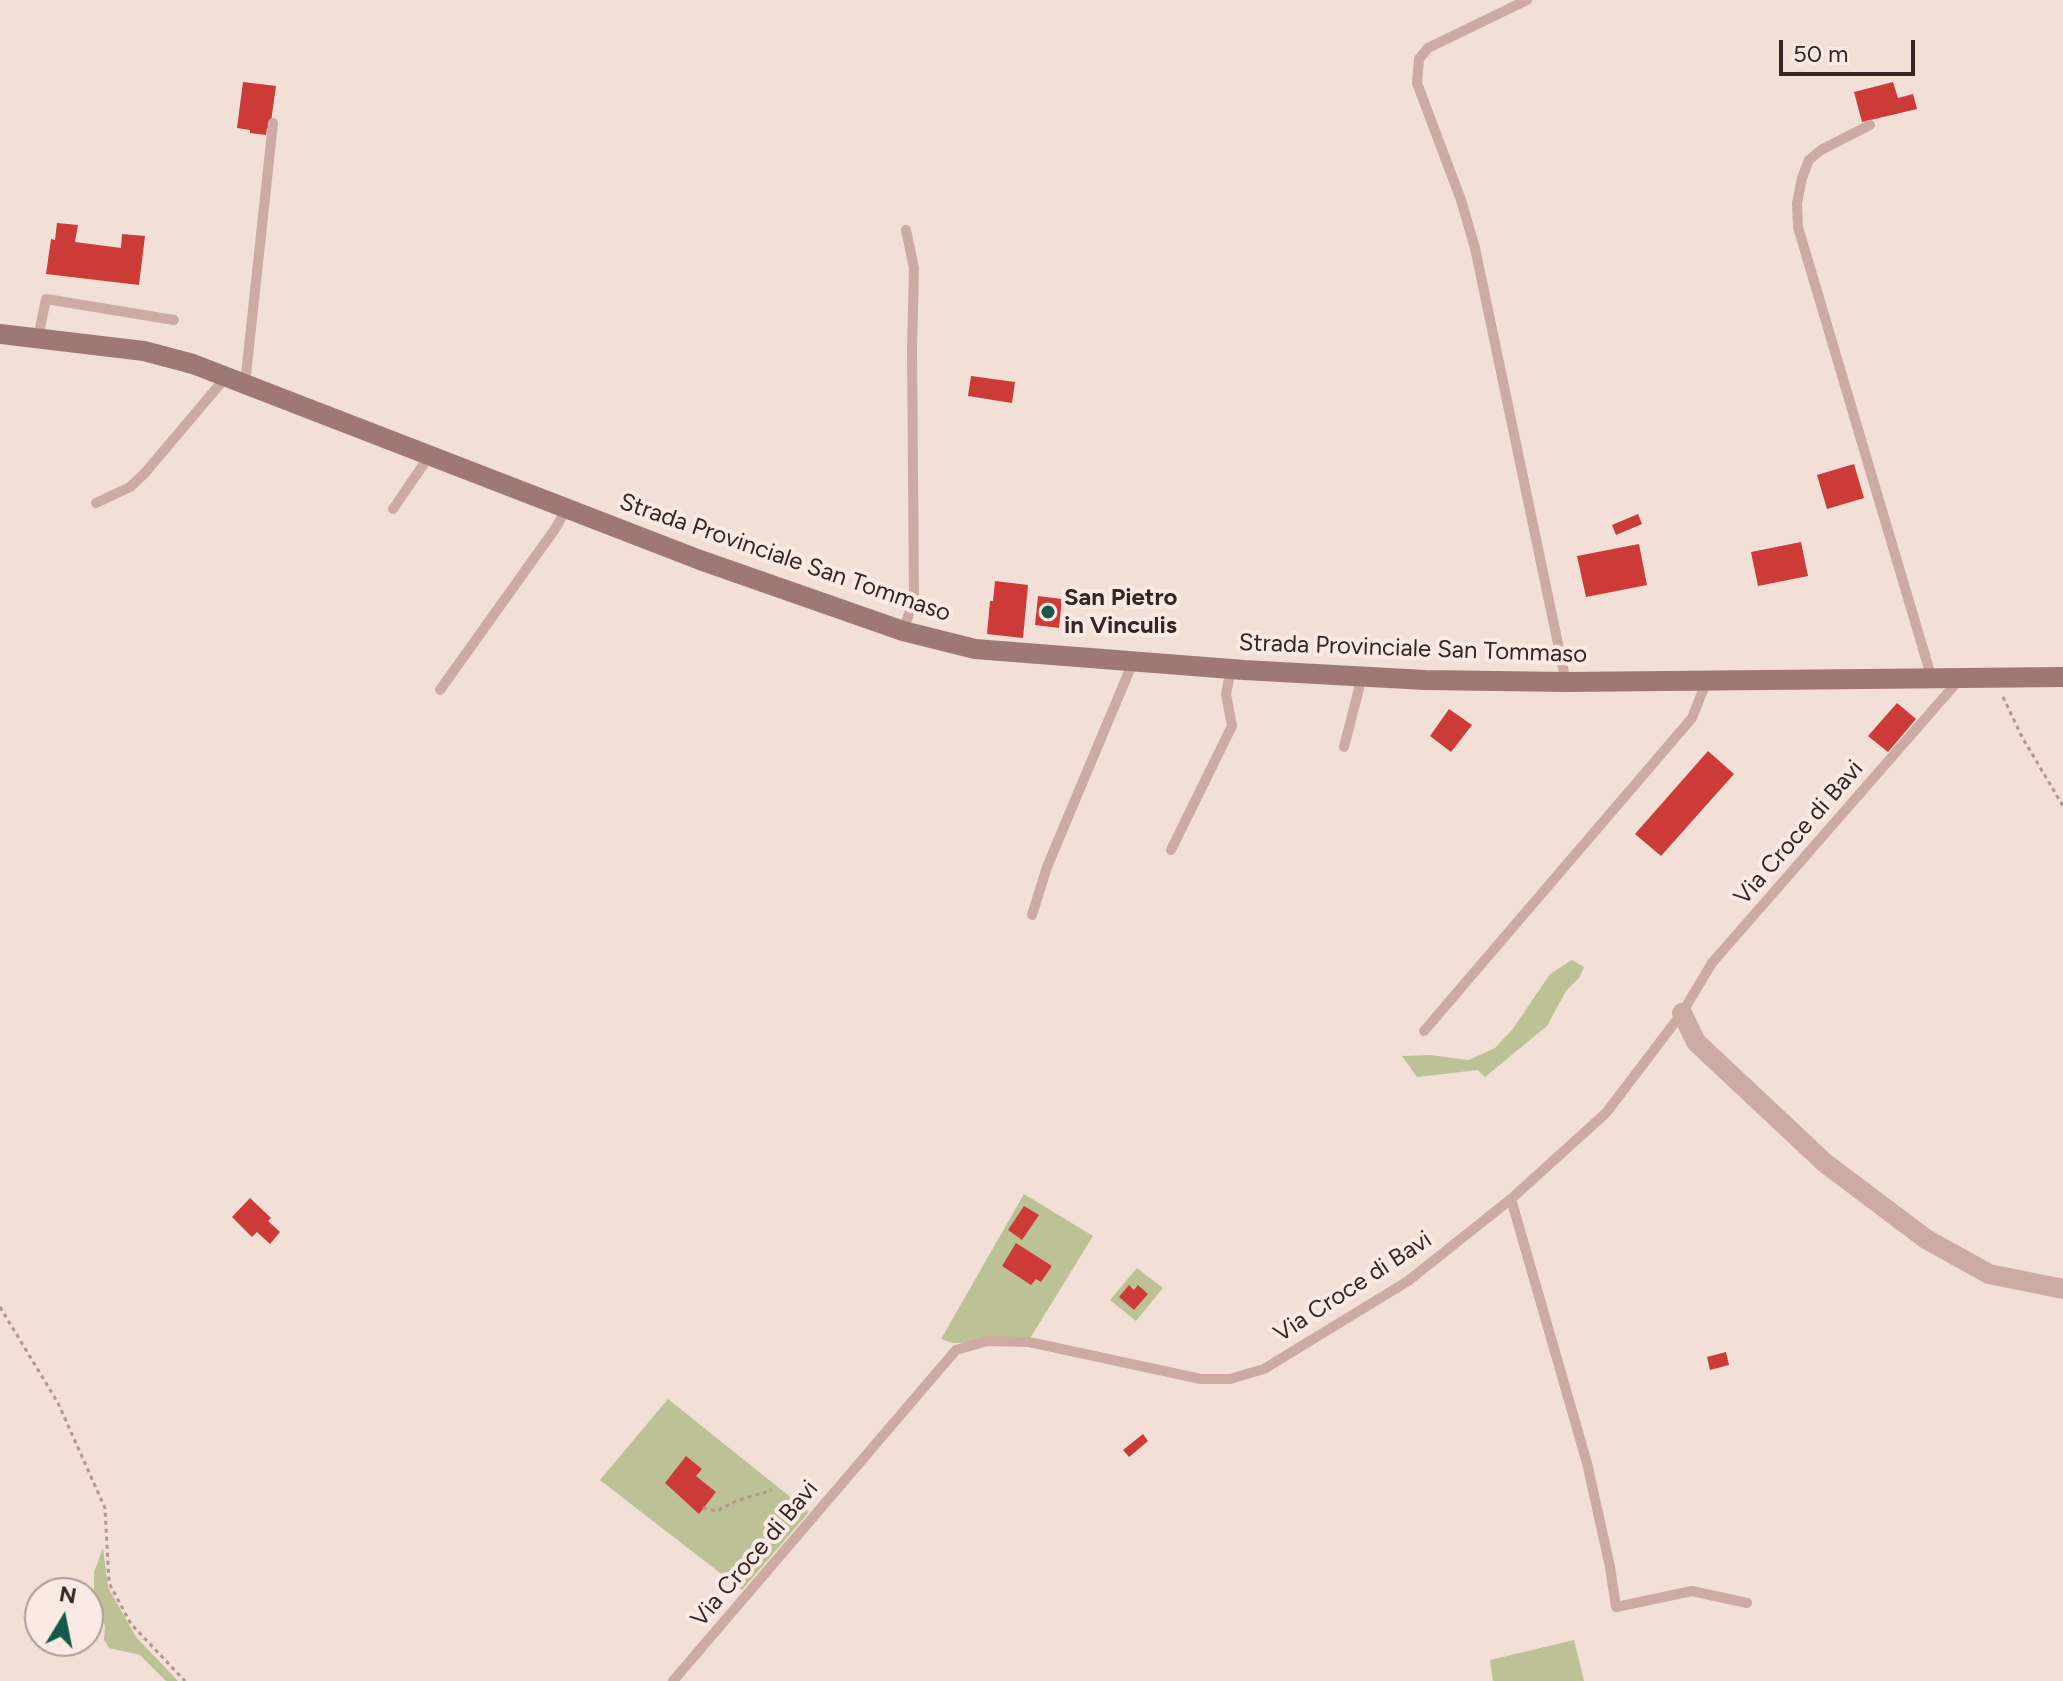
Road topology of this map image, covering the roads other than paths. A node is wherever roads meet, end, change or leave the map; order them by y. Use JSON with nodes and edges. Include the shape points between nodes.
{"nodes":[{"id":1,"x":1527,"y":0,"type":"edge"},
{"id":2,"x":273,"y":123,"type":"dead end"},
{"id":3,"x":1870,"y":125,"type":"dead end"},
{"id":4,"x":906,"y":230,"type":"dead end"},
{"id":5,"x":174,"y":320,"type":"dead end"},
{"id":6,"x":1,"y":333,"type":"edge"},
{"id":7,"x":38,"y":338,"type":"junction"},
{"id":8,"x":235,"y":380,"type":"junction"},
{"id":9,"x":430,"y":455,"type":"junction"},
{"id":10,"x":96,"y":503,"type":"dead end"},
{"id":11,"x":567,"y":508,"type":"junction"},
{"id":12,"x":393,"y":509,"type":"dead end"},
{"id":13,"x":903,"y":631,"type":"junction"},
{"id":14,"x":1133,"y":662,"type":"junction"},
{"id":15,"x":1231,"y":669,"type":"junction"},
{"id":16,"x":1362,"y":677,"type":"junction"},
{"id":17,"x":2063,"y":677,"type":"edge"},
{"id":18,"x":1932,"y":679,"type":"junction"},
{"id":19,"x":1960,"y":679,"type":"junction"},
{"id":20,"x":1707,"y":680,"type":"junction"},
{"id":21,"x":1566,"y":682,"type":"junction"},
{"id":22,"x":440,"y":690,"type":"dead end"},
{"id":23,"x":1344,"y":747,"type":"dead end"},
{"id":24,"x":1171,"y":850,"type":"dead end"},
{"id":25,"x":1032,"y":915,"type":"dead end"},
{"id":26,"x":1682,"y":1013,"type":"junction"},
{"id":27,"x":1424,"y":1031,"type":"dead end"},
{"id":28,"x":1511,"y":1199,"type":"junction"},
{"id":29,"x":2063,"y":1289,"type":"edge"},
{"id":30,"x":1747,"y":1603,"type":"dead end"},
{"id":31,"x":673,"y":1681,"type":"edge"}],
"edges":[{"from":1,"to":21,"type":"lane","via":[[1428,48],[1419,59],[1417,83],[1475,248]]},
{"from":2,"to":8,"type":"lane"},
{"from":3,"to":18,"type":"lane","via":[[1809,160],[1797,203],[1798,227]]},
{"from":4,"to":13,"type":"lane","via":[[914,268],[914,599]]},
{"from":5,"to":7,"type":"lane","via":[[46,299]]},
{"from":6,"to":7,"type":"street","name":"Strada Provinciale San Tommaso"},
{"from":7,"to":8,"type":"street","name":"Strada Provinciale San Tommaso","via":[[144,351]]},
{"from":8,"to":9,"type":"street","name":"Strada Provinciale San Tommaso"},
{"from":8,"to":10,"type":"lane","via":[[130,487]]},
{"from":9,"to":11,"type":"street","name":"Strada Provinciale San Tommaso"},
{"from":9,"to":12,"type":"lane"},
{"from":11,"to":13,"type":"street","name":"Strada Provinciale San Tommaso"},
{"from":11,"to":22,"type":"lane"},
{"from":13,"to":14,"type":"street","name":"Strada Provinciale San Tommaso","via":[[975,649]]},
{"from":14,"to":15,"type":"street","name":"Strada Provinciale San Tommaso"},
{"from":14,"to":25,"type":"lane"},
{"from":15,"to":16,"type":"street","name":"Strada Provinciale San Tommaso"},
{"from":15,"to":24,"type":"lane","via":[[1226,694],[1232,726]]},
{"from":16,"to":21,"type":"street","name":"Strada Provinciale San Tommaso"},
{"from":16,"to":23,"type":"lane"},
{"from":17,"to":19,"type":"street","name":"Strada Provinciale San Tommaso"},
{"from":18,"to":19,"type":"street","name":"Strada Provinciale San Tommaso"},
{"from":18,"to":20,"type":"street","name":"Strada Provinciale San Tommaso"},
{"from":19,"to":26,"type":"lane","name":"Via Croce di Bavi","via":[[1712,963]]},
{"from":20,"to":21,"type":"street","name":"Strada Provinciale San Tommaso"},
{"from":20,"to":27,"type":"lane","via":[[1692,718]]},
{"from":26,"to":28,"type":"lane","name":"Via Croce di Bavi","via":[[1606,1113]]},
{"from":26,"to":29,"type":"street","via":[[1696,1042],[1814,1153],[1926,1239],[1989,1274]]},
{"from":28,"to":30,"type":"lane","via":[[1587,1463],[1616,1607],[1692,1591]]},
{"from":28,"to":31,"type":"lane","name":"Via Croce di Bavi","via":[[1408,1281],[1264,1369],[1230,1379],[1201,1379],[1029,1342],[987,1341],[956,1350]]}]}
